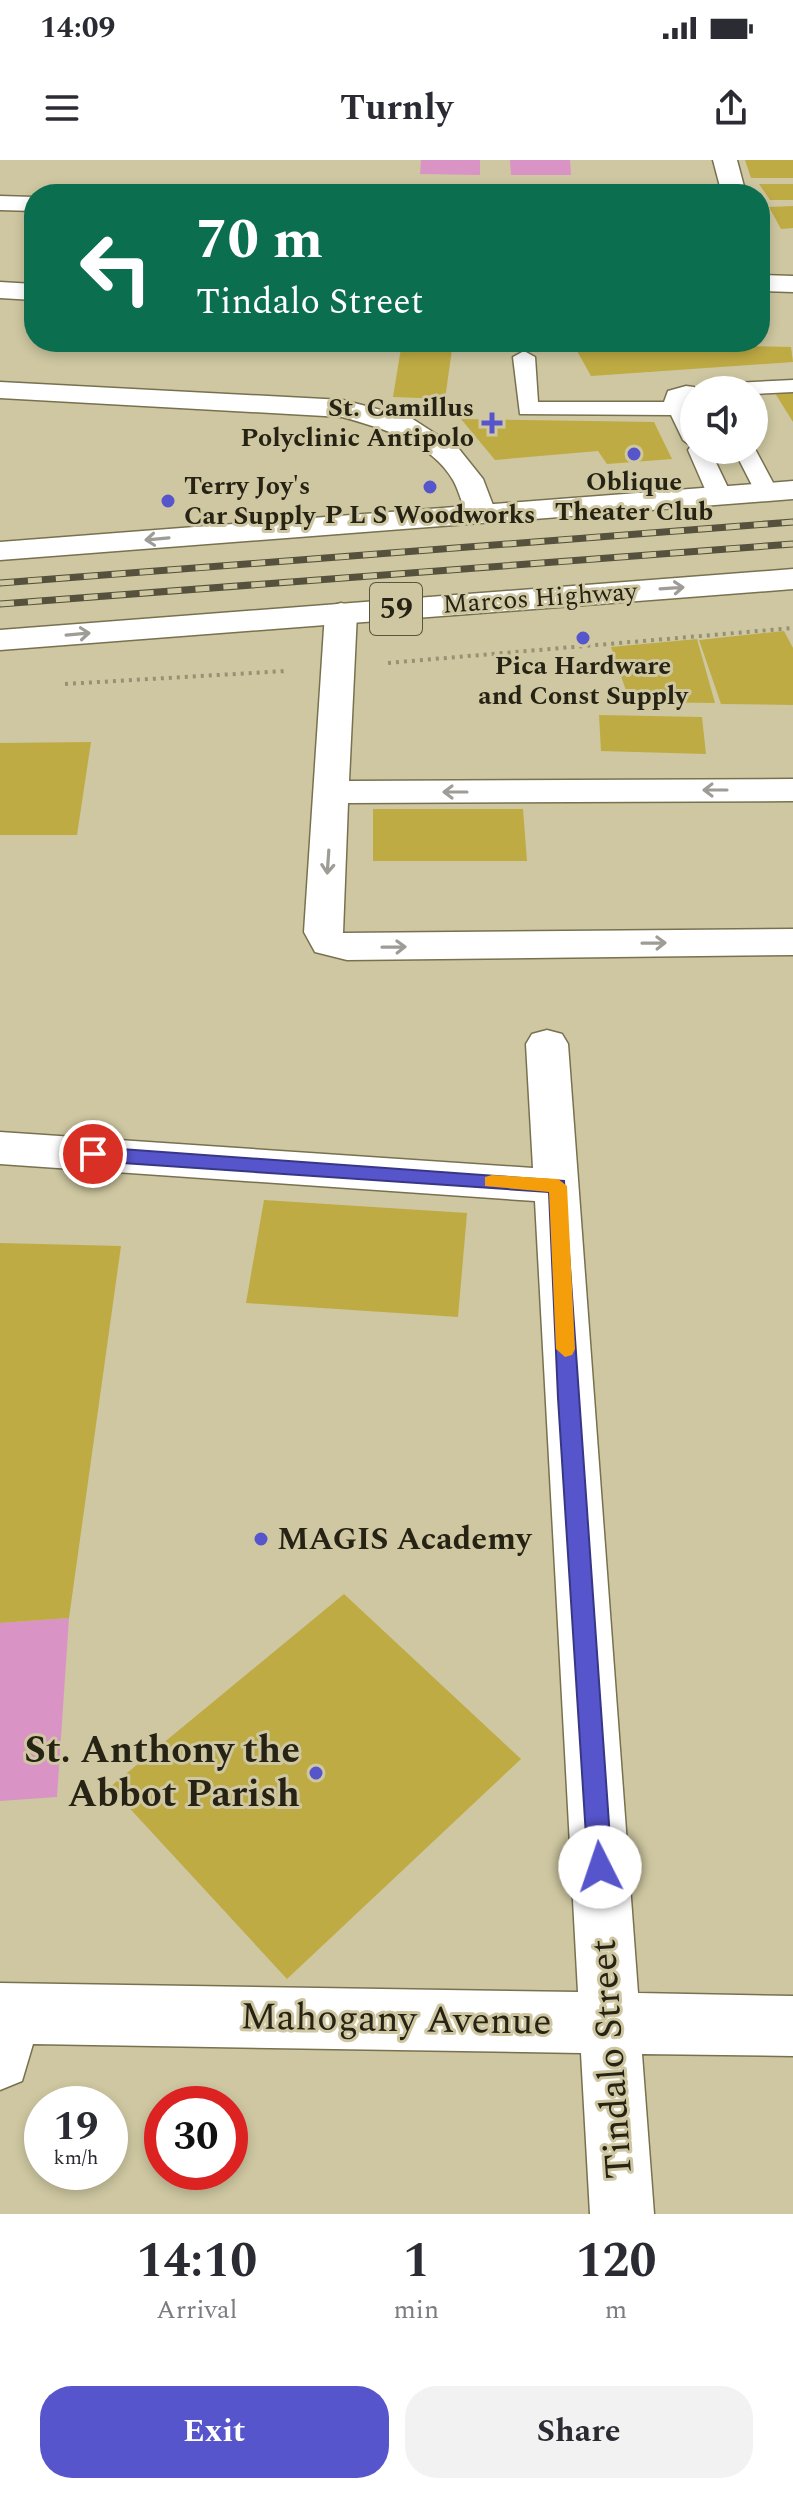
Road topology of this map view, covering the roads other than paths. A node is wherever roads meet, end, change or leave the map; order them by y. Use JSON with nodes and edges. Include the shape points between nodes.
{"nodes":[{"id":1,"x":725,"y":160,"type":"edge"},
{"id":2,"x":731,"y":184,"type":"edge"},
{"id":3,"x":0,"y":203,"type":"edge"},
{"id":4,"x":24,"y":204,"type":"edge"},
{"id":5,"x":770,"y":283,"type":"edge"},
{"id":6,"x":793,"y":284,"type":"edge"},
{"id":7,"x":0,"y":290,"type":"edge"},
{"id":8,"x":24,"y":291,"type":"edge"},
{"id":9,"x":524,"y":357,"type":"dead end"},
{"id":10,"x":793,"y":386,"type":"edge"},
{"id":11,"x":768,"y":387,"type":"edge"},
{"id":12,"x":0,"y":390,"type":"edge"},
{"id":13,"x":680,"y":393,"type":"edge"},
{"id":14,"x":678,"y":408,"type":"junction"},
{"id":15,"x":680,"y":412,"type":"edge"},
{"id":16,"x":705,"y":464,"type":"edge"},
{"id":17,"x":757,"y":464,"type":"edge"},
{"id":18,"x":780,"y":491,"type":"edge"},
{"id":19,"x":720,"y":496,"type":"junction"},
{"id":20,"x":481,"y":513,"type":"junction"},
{"id":21,"x":0,"y":551,"type":"edge"},
{"id":22,"x":793,"y":579,"type":"edge"},
{"id":23,"x":341,"y":613,"type":"junction"},
{"id":24,"x":0,"y":640,"type":"edge"},
{"id":25,"x":793,"y":790,"type":"edge"},
{"id":26,"x":333,"y":792,"type":"junction"},
{"id":27,"x":793,"y":942,"type":"edge"},
{"id":28,"x":547,"y":1044,"type":"dead end"},
{"id":29,"x":0,"y":1148,"type":"edge"},
{"id":30,"x":558,"y":1186,"type":"junction"},
{"id":31,"x":611,"y":2023,"type":"junction"},
{"id":32,"x":793,"y":2026,"type":"edge"},
{"id":33,"x":2,"y":2029,"type":"edge"},
{"id":34,"x":622,"y":2214,"type":"edge"}],
"edges":[{"from":1,"to":2,"type":"street"},
{"from":3,"to":4,"type":"street"},
{"from":5,"to":6,"type":"street"},
{"from":7,"to":8,"type":"street"},
{"from":9,"to":14,"type":"lane","via":[[528,409]]},
{"from":10,"to":11,"type":"lane"},
{"from":12,"to":20,"type":"street","via":[[343,409],[387,420],[449,455],[468,479]]},
{"from":13,"to":14,"type":"lane"},
{"from":14,"to":15,"type":"lane"},
{"from":16,"to":19,"type":"lane"},
{"from":17,"to":18,"type":"lane"},
{"from":18,"to":19,"type":"street"},
{"from":19,"to":20,"type":"street"},
{"from":20,"to":21,"type":"street","one_way":true},
{"from":23,"to":22,"type":"street","name":"Marcos Highway","number":"59","one_way":true},
{"from":24,"to":23,"type":"street","name":"Marcos Highway","number":"59","one_way":true},
{"from":23,"to":26,"type":"street"},
{"from":25,"to":26,"type":"street","one_way":true},
{"from":26,"to":27,"type":"street","one_way":true,"via":[[323,932],[329,943],[347,947]]},
{"from":28,"to":30,"type":"street","name":"Tindalo Street"},
{"from":29,"to":30,"type":"street"},
{"from":30,"to":31,"type":"street","name":"Tindalo Street"},
{"from":31,"to":32,"type":"street","name":"Mahogany Avenue"},
{"from":31,"to":33,"type":"street","name":"Mahogany Avenue"},
{"from":31,"to":34,"type":"street","name":"Tindalo Street"}]}
